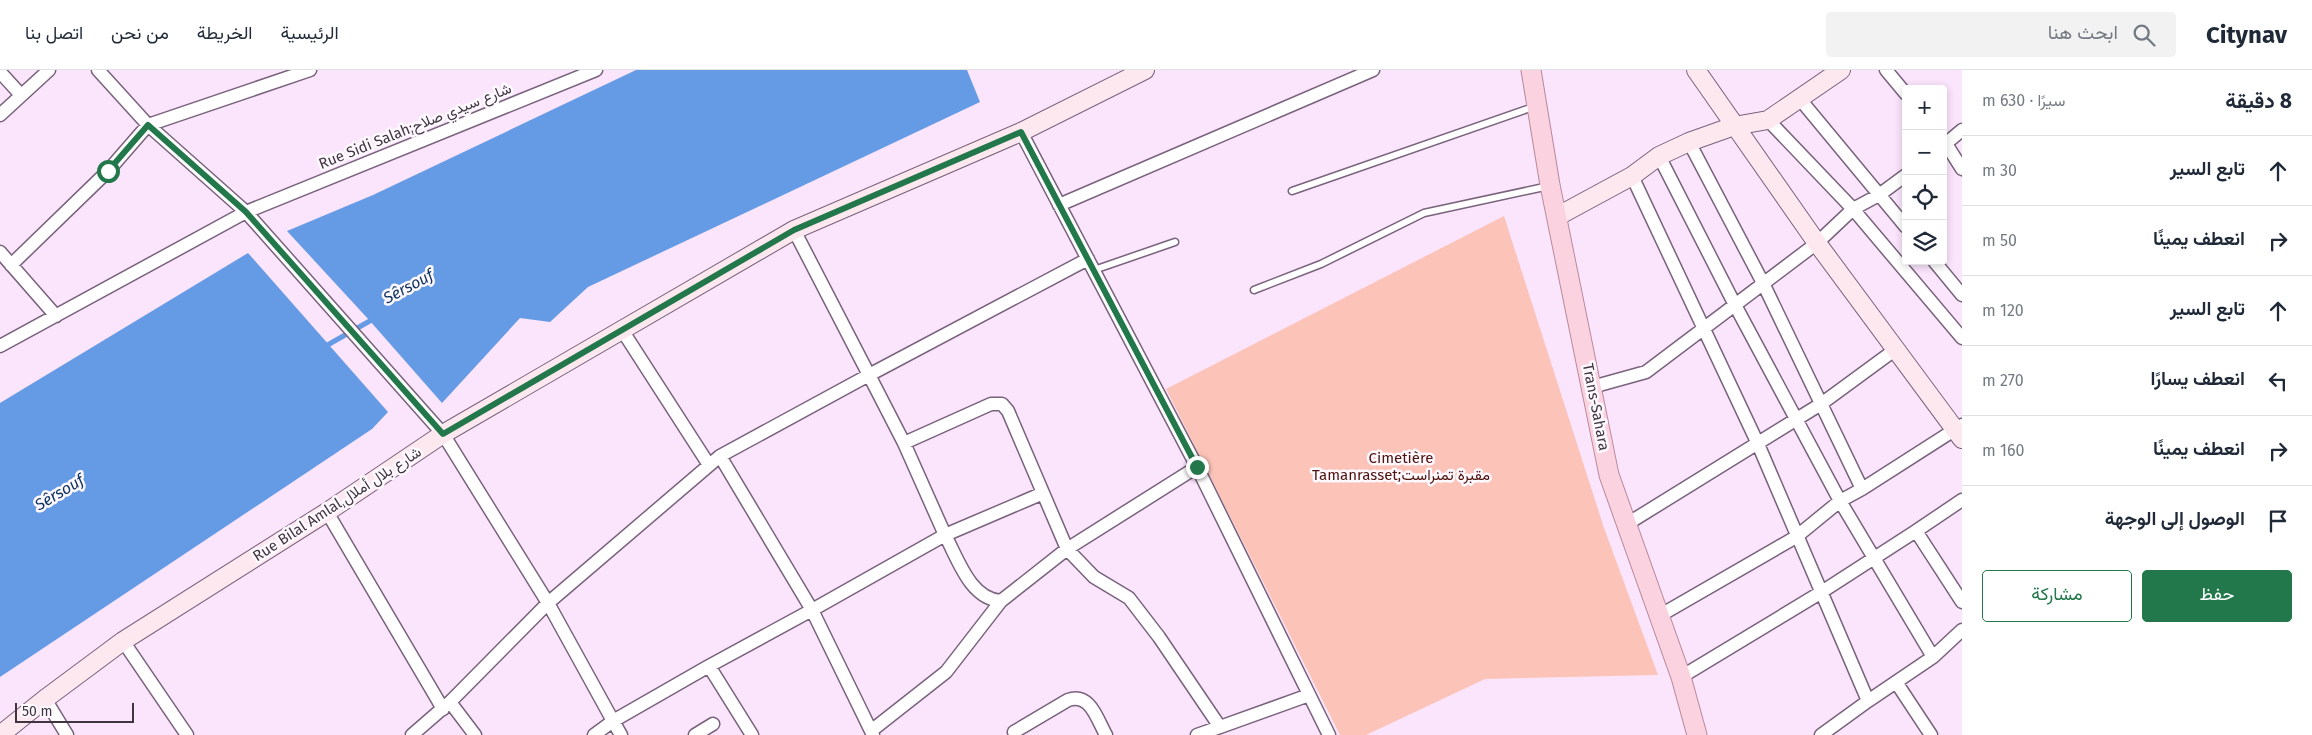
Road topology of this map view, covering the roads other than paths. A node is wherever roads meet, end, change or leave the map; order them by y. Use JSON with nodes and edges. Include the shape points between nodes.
{"nodes":[{"id":1,"x":49,"y":70,"type":"edge"},
{"id":2,"x":98,"y":70,"type":"edge"},
{"id":3,"x":310,"y":70,"type":"edge"},
{"id":4,"x":596,"y":70,"type":"edge"},
{"id":5,"x":1145,"y":70,"type":"edge"},
{"id":6,"x":1373,"y":70,"type":"edge"},
{"id":7,"x":1531,"y":70,"type":"edge"},
{"id":8,"x":1696,"y":70,"type":"edge"},
{"id":9,"x":1840,"y":70,"type":"edge"},
{"id":10,"x":1886,"y":70,"type":"edge"},
{"id":11,"x":0,"y":72,"type":"edge"},
{"id":12,"x":1902,"y":89,"type":"edge"},
{"id":13,"x":22,"y":96,"type":"junction"},
{"id":14,"x":1798,"y":98,"type":"junction"},
{"id":15,"x":1537,"y":106,"type":"junction"},
{"id":16,"x":0,"y":115,"type":"edge"},
{"id":17,"x":1768,"y":120,"type":"junction"},
{"id":18,"x":148,"y":125,"type":"junction"},
{"id":19,"x":1734,"y":126,"type":"junction"},
{"id":20,"x":1962,"y":130,"type":"edge"},
{"id":21,"x":1021,"y":132,"type":"junction"},
{"id":22,"x":1947,"y":141,"type":"edge"},
{"id":23,"x":1689,"y":142,"type":"junction"},
{"id":24,"x":1947,"y":146,"type":"edge"},
{"id":25,"x":1659,"y":156,"type":"junction"},
{"id":26,"x":1962,"y":169,"type":"edge"},
{"id":27,"x":1632,"y":176,"type":"junction"},
{"id":28,"x":1902,"y":178,"type":"edge"},
{"id":29,"x":1550,"y":185,"type":"junction"},
{"id":30,"x":1292,"y":191,"type":"dead end"},
{"id":31,"x":1879,"y":195,"type":"junction"},
{"id":32,"x":1059,"y":205,"type":"junction"},
{"id":33,"x":1853,"y":209,"type":"junction"},
{"id":34,"x":246,"y":212,"type":"junction"},
{"id":35,"x":1558,"y":216,"type":"junction"},
{"id":36,"x":1902,"y":222,"type":"edge"},
{"id":37,"x":794,"y":230,"type":"junction"},
{"id":38,"x":1175,"y":242,"type":"dead end"},
{"id":39,"x":1817,"y":243,"type":"junction"},
{"id":40,"x":0,"y":252,"type":"edge"},
{"id":41,"x":11,"y":265,"type":"junction"},
{"id":42,"x":1091,"y":265,"type":"junction"},
{"id":43,"x":1937,"y":265,"type":"edge"},
{"id":44,"x":1763,"y":283,"type":"junction"},
{"id":45,"x":1254,"y":290,"type":"dead end"},
{"id":46,"x":1962,"y":295,"type":"edge"},
{"id":47,"x":1735,"y":305,"type":"junction"},
{"id":48,"x":56,"y":316,"type":"junction"},
{"id":49,"x":1705,"y":328,"type":"junction"},
{"id":50,"x":622,"y":330,"type":"junction"},
{"id":51,"x":1962,"y":338,"type":"edge"},
{"id":52,"x":0,"y":346,"type":"edge"},
{"id":53,"x":1896,"y":350,"type":"junction"},
{"id":54,"x":869,"y":375,"type":"junction"},
{"id":55,"x":1592,"y":386,"type":"junction"},
{"id":56,"x":1821,"y":404,"type":"junction"},
{"id":57,"x":1796,"y":420,"type":"junction"},
{"id":58,"x":1960,"y":431,"type":"edge"},
{"id":59,"x":443,"y":434,"type":"junction"},
{"id":60,"x":904,"y":443,"type":"junction"},
{"id":61,"x":1758,"y":444,"type":"junction"},
{"id":62,"x":720,"y":456,"type":"junction"},
{"id":63,"x":709,"y":465,"type":"junction"},
{"id":64,"x":1197,"y":467,"type":"junction"},
{"id":65,"x":1862,"y":490,"type":"junction"},
{"id":66,"x":1042,"y":494,"type":"junction"},
{"id":67,"x":1962,"y":500,"type":"edge"},
{"id":68,"x":1840,"y":501,"type":"junction"},
{"id":69,"x":327,"y":512,"type":"junction"},
{"id":70,"x":1627,"y":524,"type":"junction"},
{"id":71,"x":1916,"y":531,"type":"junction"},
{"id":72,"x":945,"y":535,"type":"junction"},
{"id":73,"x":1796,"y":537,"type":"junction"},
{"id":74,"x":1067,"y":549,"type":"junction"},
{"id":75,"x":1874,"y":557,"type":"junction"},
{"id":76,"x":1820,"y":593,"type":"junction"},
{"id":77,"x":1001,"y":601,"type":"junction"},
{"id":78,"x":1962,"y":602,"type":"edge"},
{"id":79,"x":548,"y":603,"type":"junction"},
{"id":80,"x":812,"y":610,"type":"junction"},
{"id":81,"x":1659,"y":616,"type":"junction"},
{"id":82,"x":1962,"y":630,"type":"edge"},
{"id":83,"x":123,"y":641,"type":"junction"},
{"id":84,"x":1933,"y":657,"type":"junction"},
{"id":85,"x":709,"y":666,"type":"junction"},
{"id":86,"x":1681,"y":677,"type":"junction"},
{"id":87,"x":1896,"y":682,"type":"junction"},
{"id":88,"x":1309,"y":695,"type":"junction"},
{"id":89,"x":45,"y":699,"type":"junction"},
{"id":90,"x":1868,"y":700,"type":"junction"},
{"id":91,"x":447,"y":705,"type":"junction"},
{"id":92,"x":613,"y":721,"type":"junction"},
{"id":93,"x":713,"y":724,"type":"dead end"},
{"id":94,"x":1220,"y":727,"type":"junction"},
{"id":95,"x":1014,"y":732,"type":"dead end"},
{"id":96,"x":872,"y":733,"type":"edge"},
{"id":97,"x":2,"y":734,"type":"edge"},
{"id":98,"x":67,"y":735,"type":"edge"},
{"id":99,"x":187,"y":735,"type":"edge"},
{"id":100,"x":412,"y":735,"type":"edge"},
{"id":101,"x":475,"y":735,"type":"edge"},
{"id":102,"x":594,"y":735,"type":"edge"},
{"id":103,"x":621,"y":735,"type":"edge"},
{"id":104,"x":695,"y":735,"type":"edge"},
{"id":105,"x":752,"y":735,"type":"edge"},
{"id":106,"x":1106,"y":735,"type":"edge"},
{"id":107,"x":1197,"y":735,"type":"edge"},
{"id":108,"x":1329,"y":735,"type":"edge"},
{"id":109,"x":1697,"y":735,"type":"edge"},
{"id":110,"x":1821,"y":735,"type":"edge"},
{"id":111,"x":1931,"y":735,"type":"edge"}],
"edges":[{"from":1,"to":13,"type":"street"},
{"from":2,"to":18,"type":"street"},
{"from":3,"to":18,"type":"street"},
{"from":4,"to":34,"type":"street","name":"Rue Sidi Salah;شارع سيدي صلاح"},
{"from":5,"to":21,"type":"main road","name":"Rue Bilal Amlal,شارع بلال أملال"},
{"from":6,"to":32,"type":"street"},
{"from":7,"to":15,"type":"main road","name":"Trans-Sahara"},
{"from":8,"to":19,"type":"main road"},
{"from":9,"to":14,"type":"main road"},
{"from":10,"to":12,"type":"street"},
{"from":11,"to":13,"type":"street"},
{"from":13,"to":16,"type":"street"},
{"from":14,"to":17,"type":"main road"},
{"from":14,"to":31,"type":"street"},
{"from":15,"to":29,"type":"main road","name":"Trans-Sahara"},
{"from":15,"to":30,"type":"lane"},
{"from":17,"to":19,"type":"main road"},
{"from":17,"to":33,"type":"street"},
{"from":18,"to":34,"type":"street"},
{"from":18,"to":41,"type":"street","via":[[108,171]]},
{"from":19,"to":23,"type":"main road"},
{"from":19,"to":39,"type":"main road"},
{"from":20,"to":22,"type":"street"},
{"from":21,"to":32,"type":"street"},
{"from":21,"to":37,"type":"main road","name":"Rue Bilal Amlal,شارع بلال أملال"},
{"from":23,"to":25,"type":"main road"},
{"from":23,"to":44,"type":"street"},
{"from":24,"to":26,"type":"street"},
{"from":25,"to":27,"type":"main road"},
{"from":25,"to":47,"type":"street"},
{"from":27,"to":35,"type":"main road"},
{"from":27,"to":49,"type":"street"},
{"from":28,"to":31,"type":"street"},
{"from":29,"to":35,"type":"main road","name":"Trans-Sahara"},
{"from":29,"to":45,"type":"lane","via":[[1424,213],[1321,264]]},
{"from":31,"to":33,"type":"street"},
{"from":31,"to":36,"type":"street"},
{"from":32,"to":42,"type":"street"},
{"from":33,"to":39,"type":"street"},
{"from":33,"to":51,"type":"street"},
{"from":34,"to":48,"type":"street","name":"Rue Sidi Salah;شارع سيدي صلاح"},
{"from":34,"to":59,"type":"street"},
{"from":35,"to":55,"type":"main road","name":"Trans-Sahara"},
{"from":37,"to":50,"type":"main road","name":"Rue Bilal Amlal,شارع بلال أملال"},
{"from":37,"to":54,"type":"street"},
{"from":38,"to":42,"type":"lane"},
{"from":39,"to":44,"type":"street"},
{"from":39,"to":53,"type":"main road"},
{"from":40,"to":41,"type":"street"},
{"from":41,"to":48,"type":"street"},
{"from":42,"to":54,"type":"street"},
{"from":42,"to":64,"type":"street"},
{"from":43,"to":46,"type":"street"},
{"from":44,"to":47,"type":"street"},
{"from":44,"to":56,"type":"street"},
{"from":47,"to":49,"type":"street"},
{"from":47,"to":57,"type":"street"},
{"from":48,"to":52,"type":"street","name":"Rue Sidi Salah;شارع سيدي صلاح"},
{"from":49,"to":55,"type":"street","via":[[1646,372]]},
{"from":49,"to":61,"type":"street"},
{"from":50,"to":59,"type":"main road","name":"Rue Bilal Amlal,شارع بلال أملال"},
{"from":50,"to":63,"type":"street"},
{"from":53,"to":56,"type":"street"},
{"from":53,"to":58,"type":"main road"},
{"from":54,"to":60,"type":"street"},
{"from":54,"to":62,"type":"street"},
{"from":55,"to":70,"type":"main road","name":"Trans-Sahara","via":[[1609,475]]},
{"from":56,"to":57,"type":"street"},
{"from":56,"to":65,"type":"street"},
{"from":57,"to":61,"type":"street"},
{"from":57,"to":68,"type":"street"},
{"from":58,"to":65,"type":"street"},
{"from":59,"to":69,"type":"main road","name":"Rue Bilal Amlal,شارع بلال أملال"},
{"from":59,"to":79,"type":"street"},
{"from":60,"to":66,"type":"street","via":[[991,404],[1002,404],[1008,411]]},
{"from":60,"to":72,"type":"street"},
{"from":61,"to":70,"type":"street"},
{"from":61,"to":73,"type":"street"},
{"from":62,"to":63,"type":"street"},
{"from":62,"to":80,"type":"street"},
{"from":63,"to":79,"type":"street"},
{"from":64,"to":74,"type":"street"},
{"from":64,"to":88,"type":"street"},
{"from":65,"to":68,"type":"street"},
{"from":66,"to":72,"type":"street"},
{"from":66,"to":74,"type":"street"},
{"from":67,"to":71,"type":"street"},
{"from":68,"to":73,"type":"street"},
{"from":68,"to":75,"type":"street"},
{"from":69,"to":83,"type":"main road","name":"Rue Bilal Amlal,شارع بلال أملال"},
{"from":69,"to":91,"type":"street"},
{"from":70,"to":81,"type":"main road","name":"Trans-Sahara"},
{"from":71,"to":75,"type":"street"},
{"from":71,"to":78,"type":"street"},
{"from":72,"to":77,"type":"street","via":[[975,590],[990,600]]},
{"from":72,"to":80,"type":"street"},
{"from":73,"to":76,"type":"street"},
{"from":73,"to":81,"type":"street"},
{"from":74,"to":77,"type":"street"},
{"from":74,"to":94,"type":"street","via":[[1094,576],[1129,598]]},
{"from":75,"to":76,"type":"street"},
{"from":75,"to":84,"type":"street"},
{"from":76,"to":86,"type":"street"},
{"from":76,"to":90,"type":"street"},
{"from":77,"to":96,"type":"street","via":[[946,672]]},
{"from":79,"to":91,"type":"street"},
{"from":79,"to":92,"type":"street"},
{"from":80,"to":85,"type":"street"},
{"from":80,"to":96,"type":"street"},
{"from":81,"to":86,"type":"main road","name":"Trans-Sahara"},
{"from":82,"to":84,"type":"street"},
{"from":83,"to":89,"type":"main road","name":"Rue Bilal Amlal,شارع بلال أملال"},
{"from":83,"to":99,"type":"street"},
{"from":84,"to":87,"type":"street"},
{"from":85,"to":92,"type":"street"},
{"from":85,"to":105,"type":"street"},
{"from":86,"to":109,"type":"main road","name":"Trans-Sahara"},
{"from":87,"to":90,"type":"street"},
{"from":87,"to":111,"type":"street"},
{"from":88,"to":94,"type":"street"},
{"from":88,"to":108,"type":"street"},
{"from":89,"to":97,"type":"main road","name":"Rue Bilal Amlal,شارع بلال أملال"},
{"from":89,"to":98,"type":"street"},
{"from":90,"to":110,"type":"street"},
{"from":91,"to":100,"type":"street"},
{"from":91,"to":101,"type":"street"},
{"from":92,"to":102,"type":"street"},
{"from":92,"to":103,"type":"street"},
{"from":93,"to":104,"type":"street"},
{"from":94,"to":107,"type":"street"},
{"from":95,"to":106,"type":"street","via":[[1077,696],[1092,708]]}]}
